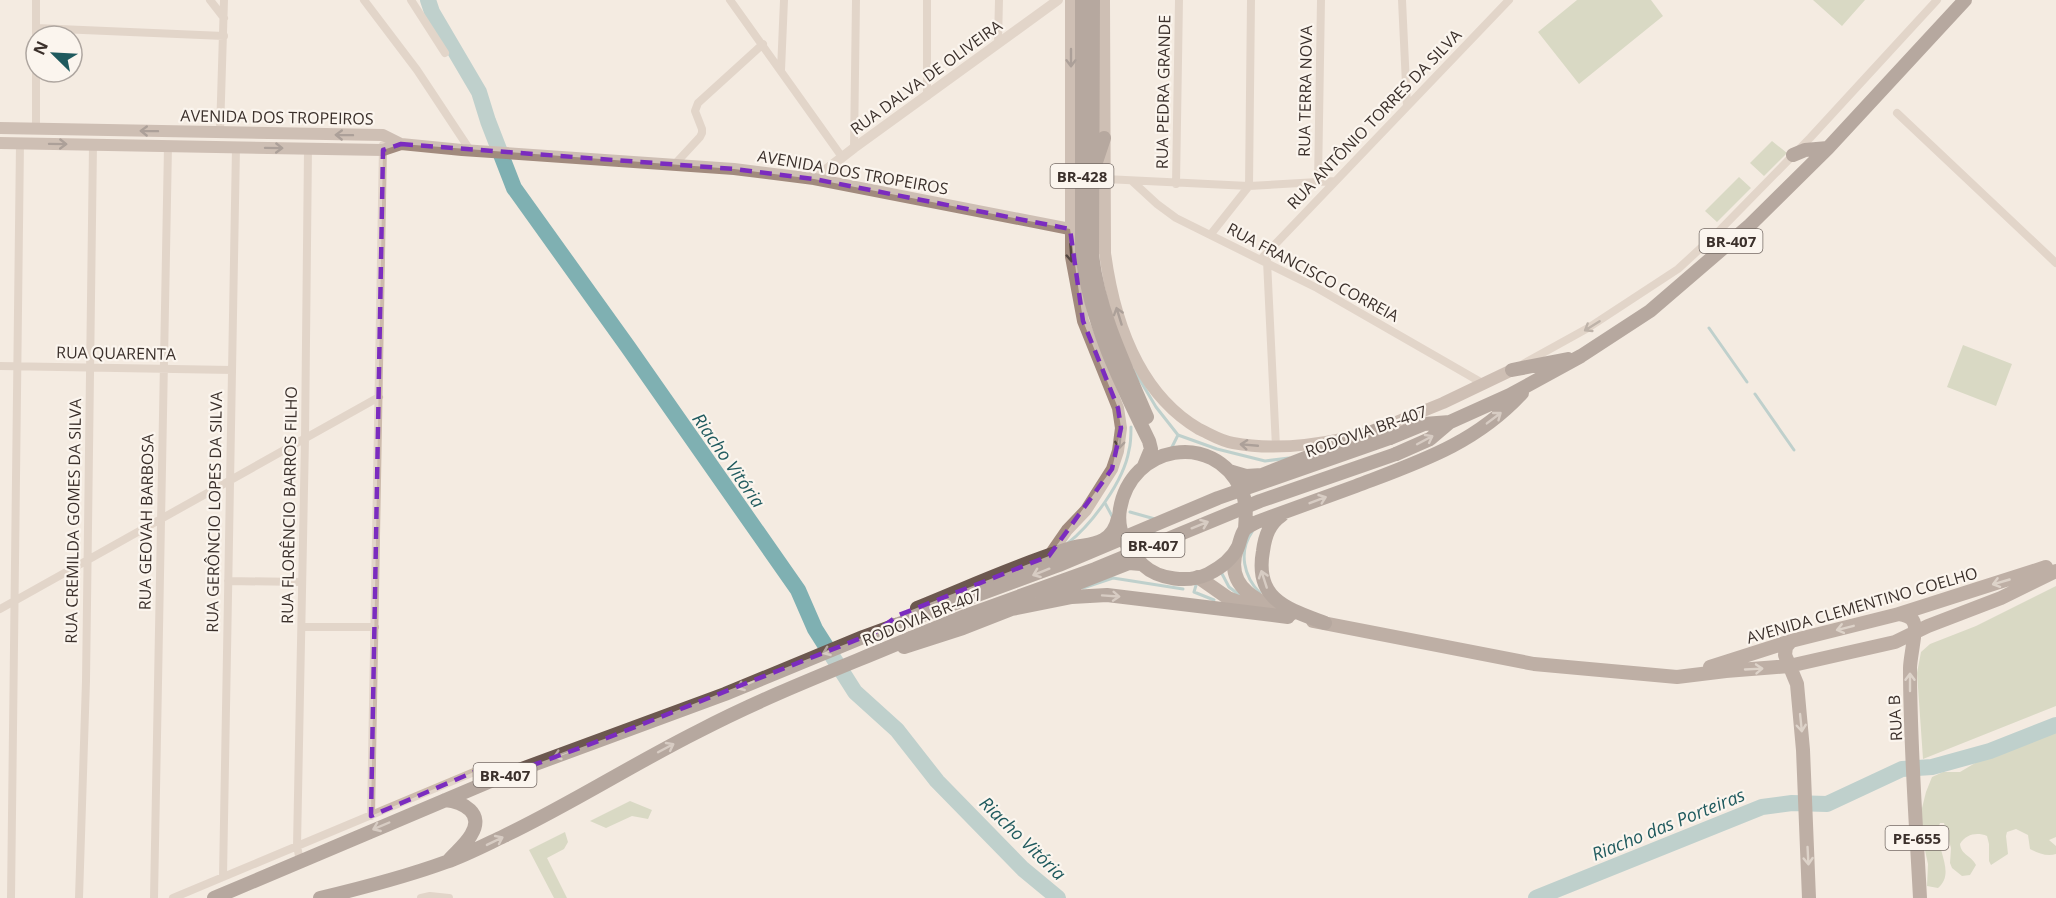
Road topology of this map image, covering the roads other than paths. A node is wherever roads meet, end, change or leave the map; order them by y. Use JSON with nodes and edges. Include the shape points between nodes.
{"nodes":[{"id":1,"x":36,"y":0,"type":"edge"},
{"id":2,"x":210,"y":0,"type":"edge"},
{"id":3,"x":224,"y":0,"type":"edge"},
{"id":4,"x":364,"y":0,"type":"edge"},
{"id":5,"x":411,"y":0,"type":"edge"},
{"id":6,"x":730,"y":0,"type":"edge"},
{"id":7,"x":784,"y":0,"type":"edge"},
{"id":8,"x":856,"y":0,"type":"edge"},
{"id":9,"x":927,"y":0,"type":"edge"},
{"id":10,"x":999,"y":0,"type":"edge"},
{"id":11,"x":1058,"y":0,"type":"edge"},
{"id":12,"x":1071,"y":0,"type":"edge"},
{"id":13,"x":1082,"y":0,"type":"edge"},
{"id":14,"x":1093,"y":0,"type":"edge"},
{"id":15,"x":1104,"y":0,"type":"edge"},
{"id":16,"x":1179,"y":0,"type":"edge"},
{"id":17,"x":1251,"y":0,"type":"edge"},
{"id":18,"x":1321,"y":0,"type":"edge"},
{"id":19,"x":1402,"y":0,"type":"edge"},
{"id":20,"x":1495,"y":0,"type":"edge"},
{"id":21,"x":1509,"y":0,"type":"edge"},
{"id":22,"x":1937,"y":0,"type":"edge"},
{"id":23,"x":1965,"y":0,"type":"edge"},
{"id":24,"x":1497,"y":12,"type":"junction"},
{"id":25,"x":224,"y":18,"type":"junction"},
{"id":26,"x":36,"y":24,"type":"edge"},
{"id":27,"x":1077,"y":30,"type":"junction"},
{"id":28,"x":84,"y":33,"type":"edge"},
{"id":29,"x":224,"y":36,"type":"junction"},
{"id":30,"x":998,"y":42,"type":"junction"},
{"id":31,"x":763,"y":44,"type":"junction"},
{"id":32,"x":445,"y":53,"type":"dead end"},
{"id":33,"x":781,"y":71,"type":"junction"},
{"id":34,"x":36,"y":84,"type":"edge"},
{"id":35,"x":927,"y":96,"type":"junction"},
{"id":36,"x":1407,"y":106,"type":"junction"},
{"id":37,"x":1897,"y":113,"type":"dead end"},
{"id":38,"x":0,"y":128,"type":"edge"},
{"id":39,"x":36,"y":128,"type":"junction"},
{"id":40,"x":220,"y":132,"type":"junction"},
{"id":41,"x":383,"y":135,"type":"junction"},
{"id":42,"x":1104,"y":138,"type":"junction"},
{"id":43,"x":0,"y":142,"type":"edge"},
{"id":44,"x":20,"y":143,"type":"junction"},
{"id":45,"x":401,"y":144,"type":"junction"},
{"id":46,"x":93,"y":145,"type":"junction"},
{"id":47,"x":168,"y":146,"type":"junction"},
{"id":48,"x":236,"y":147,"type":"junction"},
{"id":49,"x":308,"y":148,"type":"junction"},
{"id":50,"x":854,"y":148,"type":"junction"},
{"id":51,"x":1828,"y":148,"type":"junction"},
{"id":52,"x":383,"y":150,"type":"junction"},
{"id":53,"x":470,"y":150,"type":"junction"},
{"id":54,"x":1793,"y":155,"type":"junction"},
{"id":55,"x":842,"y":157,"type":"junction"},
{"id":56,"x":675,"y":164,"type":"junction"},
{"id":57,"x":1092,"y":172,"type":"junction"},
{"id":58,"x":814,"y":179,"type":"junction"},
{"id":59,"x":1105,"y":180,"type":"junction"},
{"id":60,"x":1132,"y":181,"type":"junction"},
{"id":61,"x":1335,"y":181,"type":"junction"},
{"id":62,"x":1318,"y":182,"type":"junction"},
{"id":63,"x":1176,"y":184,"type":"junction"},
{"id":64,"x":1249,"y":186,"type":"junction"},
{"id":65,"x":1070,"y":229,"type":"junction"},
{"id":66,"x":1211,"y":234,"type":"junction"},
{"id":67,"x":1264,"y":260,"type":"junction"},
{"id":68,"x":2056,"y":264,"type":"edge"},
{"id":69,"x":1075,"y":282,"type":"junction"},
{"id":70,"x":1089,"y":300,"type":"junction"},
{"id":71,"x":1581,"y":356,"type":"junction"},
{"id":72,"x":0,"y":366,"type":"edge"},
{"id":73,"x":18,"y":366,"type":"junction"},
{"id":74,"x":91,"y":368,"type":"junction"},
{"id":75,"x":164,"y":368,"type":"junction"},
{"id":76,"x":232,"y":370,"type":"junction"},
{"id":77,"x":1512,"y":370,"type":"junction"},
{"id":78,"x":1484,"y":384,"type":"junction"},
{"id":79,"x":1528,"y":386,"type":"junction"},
{"id":80,"x":379,"y":397,"type":"junction"},
{"id":81,"x":1450,"y":422,"type":"junction"},
{"id":82,"x":1377,"y":430,"type":"junction"},
{"id":83,"x":305,"y":439,"type":"junction"},
{"id":84,"x":1276,"y":447,"type":"junction"},
{"id":85,"x":1169,"y":453,"type":"junction"},
{"id":86,"x":1144,"y":466,"type":"junction"},
{"id":87,"x":1229,"y":471,"type":"junction"},
{"id":88,"x":231,"y":480,"type":"junction"},
{"id":89,"x":1287,"y":512,"type":"junction"},
{"id":90,"x":1119,"y":516,"type":"junction"},
{"id":91,"x":161,"y":519,"type":"junction"},
{"id":92,"x":1245,"y":529,"type":"junction"},
{"id":93,"x":1237,"y":549,"type":"junction"},
{"id":94,"x":1049,"y":556,"type":"junction"},
{"id":95,"x":87,"y":560,"type":"junction"},
{"id":96,"x":2056,"y":563,"type":"edge"},
{"id":97,"x":1141,"y":564,"type":"junction"},
{"id":98,"x":2056,"y":571,"type":"edge"},
{"id":99,"x":1198,"y":577,"type":"junction"},
{"id":100,"x":228,"y":581,"type":"junction"},
{"id":101,"x":302,"y":582,"type":"junction"},
{"id":102,"x":16,"y":600,"type":"junction"},
{"id":103,"x":0,"y":609,"type":"edge"},
{"id":104,"x":1012,"y":609,"type":"junction"},
{"id":105,"x":1899,"y":614,"type":"junction"},
{"id":106,"x":1288,"y":617,"type":"junction"},
{"id":107,"x":1325,"y":623,"type":"junction"},
{"id":108,"x":302,"y":627,"type":"junction"},
{"id":109,"x":375,"y":627,"type":"junction"},
{"id":110,"x":1916,"y":631,"type":"junction"},
{"id":111,"x":868,"y":635,"type":"junction"},
{"id":112,"x":1791,"y":641,"type":"junction"},
{"id":113,"x":890,"y":647,"type":"junction"},
{"id":114,"x":1789,"y":666,"type":"junction"},
{"id":115,"x":1677,"y":677,"type":"junction"},
{"id":116,"x":500,"y":777,"type":"junction"},
{"id":117,"x":444,"y":800,"type":"junction"},
{"id":118,"x":371,"y":816,"type":"junction"},
{"id":119,"x":297,"y":846,"type":"junction"},
{"id":120,"x":300,"y":861,"type":"junction"},
{"id":121,"x":447,"y":862,"type":"junction"},
{"id":122,"x":223,"y":877,"type":"junction"},
{"id":123,"x":11,"y":898,"type":"edge"},
{"id":124,"x":79,"y":898,"type":"edge"},
{"id":125,"x":154,"y":898,"type":"edge"},
{"id":126,"x":173,"y":898,"type":"edge"},
{"id":127,"x":214,"y":898,"type":"edge"},
{"id":128,"x":320,"y":898,"type":"edge"},
{"id":129,"x":421,"y":898,"type":"edge"},
{"id":130,"x":449,"y":898,"type":"edge"},
{"id":131,"x":1809,"y":898,"type":"edge"},
{"id":132,"x":1920,"y":898,"type":"edge"}],
"edges":[{"from":1,"to":26,"type":"street"},
{"from":2,"to":25,"type":"street"},
{"from":3,"to":25,"type":"street"},
{"from":4,"to":53,"type":"street"},
{"from":5,"to":32,"type":"street"},
{"from":6,"to":31,"type":"street"},
{"from":7,"to":33,"type":"street"},
{"from":8,"to":50,"type":"street"},
{"from":9,"to":35,"type":"street"},
{"from":10,"to":30,"type":"street"},
{"from":11,"to":30,"type":"street","name":"RUA DALVA DE OLIVEIRA"},
{"from":12,"to":27,"type":"main road"},
{"from":13,"to":27,"type":"highway","number":"BR-428"},
{"from":14,"to":57,"type":"highway","number":"BR-428"},
{"from":15,"to":42,"type":"main road"},
{"from":16,"to":63,"type":"street","name":"RUA PEDRA GRANDE"},
{"from":17,"to":64,"type":"street"},
{"from":18,"to":62,"type":"street","name":"RUA TERRA NOVA"},
{"from":19,"to":36,"type":"street"},
{"from":20,"to":24,"type":"street"},
{"from":21,"to":24,"type":"street","name":"RUA ANTÔNIO TORRES DA SILVA"},
{"from":22,"to":54,"type":"street"},
{"from":23,"to":51,"type":"highway","number":"BR-407"},
{"from":24,"to":36,"type":"street","name":"RUA ANTÔNIO TORRES DA SILVA"},
{"from":25,"to":29,"type":"street"},
{"from":27,"to":65,"type":"main road","one_way":true},
{"from":27,"to":70,"type":"highway","number":"BR-428","via":[[1082,253]]},
{"from":28,"to":29,"type":"street"},
{"from":29,"to":40,"type":"street"},
{"from":30,"to":35,"type":"street","name":"RUA DALVA DE OLIVEIRA"},
{"from":31,"to":33,"type":"street"},
{"from":31,"to":56,"type":"street","via":[[698,103],[695,111],[702,129],[700,137]]},
{"from":33,"to":55,"type":"street"},
{"from":34,"to":39,"type":"street"},
{"from":35,"to":50,"type":"street","name":"RUA DALVA DE OLIVEIRA"},
{"from":36,"to":61,"type":"street","name":"RUA ANTÔNIO TORRES DA SILVA"},
{"from":37,"to":68,"type":"street"},
{"from":38,"to":39,"type":"main road","name":"AVENIDA DOS TROPEIROS"},
{"from":40,"to":39,"type":"main road","name":"AVENIDA DOS TROPEIROS","one_way":true},
{"from":41,"to":40,"type":"main road","name":"AVENIDA DOS TROPEIROS","one_way":true},
{"from":41,"to":45,"type":"main road","name":"AVENIDA DOS TROPEIROS"},
{"from":41,"to":52,"type":"street"},
{"from":42,"to":57,"type":"highway"},
{"from":42,"to":59,"type":"main road"},
{"from":43,"to":44,"type":"main road","name":"AVENIDA DOS TROPEIROS"},
{"from":44,"to":46,"type":"main road","name":"AVENIDA DOS TROPEIROS","one_way":true},
{"from":44,"to":73,"type":"street"},
{"from":45,"to":52,"type":"main road","name":"AVENIDA DOS TROPEIROS"},
{"from":45,"to":53,"type":"main road","name":"AVENIDA DOS TROPEIROS"},
{"from":46,"to":47,"type":"main road","name":"AVENIDA DOS TROPEIROS"},
{"from":46,"to":74,"type":"street","name":"RUA CREMILDA GOMES DA SILVA"},
{"from":47,"to":48,"type":"main road","name":"AVENIDA DOS TROPEIROS"},
{"from":47,"to":75,"type":"street","name":"RUA GEOVAH BARBOSA"},
{"from":48,"to":49,"type":"main road","name":"AVENIDA DOS TROPEIROS","one_way":true},
{"from":48,"to":76,"type":"street","name":"RUA GERÔNCIO LOPES DA SILVA"},
{"from":49,"to":52,"type":"main road","name":"AVENIDA DOS TROPEIROS"},
{"from":49,"to":83,"type":"street","name":"RUA FLORÊNCIO BARROS FILHO"},
{"from":50,"to":55,"type":"street","name":"RUA DALVA DE OLIVEIRA"},
{"from":51,"to":54,"type":"highway"},
{"from":51,"to":71,"type":"highway","number":"BR-407","via":[[1750,225],[1650,311]]},
{"from":52,"to":80,"type":"street"},
{"from":53,"to":56,"type":"main road","name":"AVENIDA DOS TROPEIROS"},
{"from":54,"to":77,"type":"street","one_way":true,"via":[[1677,269],[1588,328]]},
{"from":55,"to":58,"type":"street","name":"RUA DALVA DE OLIVEIRA"},
{"from":56,"to":58,"type":"main road","name":"AVENIDA DOS TROPEIROS"},
{"from":57,"to":85,"type":"highway","number":"BR-428","via":[[1095,279],[1115,345],[1159,446]]},
{"from":58,"to":65,"type":"main road","name":"AVENIDA DOS TROPEIROS"},
{"from":59,"to":60,"type":"street"},
{"from":84,"to":59,"type":"main road","one_way":true,"via":[[1231,443],[1190,423],[1171,408],[1140,369],[1121,326],[1108,274]]},
{"from":60,"to":63,"type":"street"},
{"from":60,"to":66,"type":"street","name":"RUA FRANCISCO CORREIA","via":[[1166,211]]},
{"from":61,"to":62,"type":"street"},
{"from":61,"to":67,"type":"street","name":"RUA ANTÔNIO TORRES DA SILVA"},
{"from":62,"to":64,"type":"street"},
{"from":63,"to":64,"type":"street"},
{"from":64,"to":66,"type":"street"},
{"from":65,"to":69,"type":"main road","one_way":true},
{"from":66,"to":67,"type":"street","name":"RUA FRANCISCO CORREIA"},
{"from":67,"to":78,"type":"street","name":"RUA FRANCISCO CORREIA"},
{"from":67,"to":84,"type":"street"},
{"from":69,"to":70,"type":"highway"},
{"from":69,"to":94,"type":"main road","one_way":true,"via":[[1083,321],[1118,408],[1121,428],[1112,469]]},
{"from":70,"to":86,"type":"highway","number":"BR-428","via":[[1106,349],[1149,441],[1151,449]]},
{"from":71,"to":77,"type":"highway"},
{"from":71,"to":79,"type":"highway","number":"BR-407"},
{"from":72,"to":73,"type":"street","name":"RUA QUARENTA"},
{"from":73,"to":74,"type":"street","name":"RUA QUARENTA"},
{"from":73,"to":102,"type":"street"},
{"from":74,"to":75,"type":"street","name":"RUA QUARENTA"},
{"from":74,"to":95,"type":"street","name":"RUA CREMILDA GOMES DA SILVA"},
{"from":75,"to":76,"type":"street","name":"RUA QUARENTA"},
{"from":75,"to":91,"type":"street","name":"RUA GEOVAH BARBOSA"},
{"from":76,"to":88,"type":"street","name":"RUA GERÔNCIO LOPES DA SILVA"},
{"from":77,"to":78,"type":"main road"},
{"from":78,"to":82,"type":"main road"},
{"from":79,"to":81,"type":"highway","number":"BR-407"},
{"from":89,"to":79,"type":"highway","number":"BR-407","one_way":true,"via":[[1425,460],[1466,440],[1508,409]]},
{"from":80,"to":83,"type":"street"},
{"from":80,"to":109,"type":"street"},
{"from":81,"to":111,"type":"highway","name":"RODOVIA BR-407","number":"BR-407","one_way":true,"bridge":true,"via":[[1424,424],[1218,498],[1019,581]]},
{"from":113,"to":81,"type":"highway","name":"RODOVIA BR-407","number":"BR-407","one_way":true,"bridge":true,"via":[[1260,501],[1396,454],[1430,439]]},
{"from":82,"to":84,"type":"main road","via":[[1307,446]]},
{"from":82,"to":87,"type":"highway","via":[[1262,475]]},
{"from":83,"to":88,"type":"street"},
{"from":83,"to":101,"type":"street","name":"RUA FLORÊNCIO BARROS FILHO"},
{"from":85,"to":86,"type":"highway"},
{"from":85,"to":87,"type":"highway","via":[[1191,452],[1211,458]]},
{"from":86,"to":90,"type":"highway","via":[[1122,495]]},
{"from":87,"to":92,"type":"highway","via":[[1241,489]]},
{"from":88,"to":91,"type":"street"},
{"from":88,"to":100,"type":"street","name":"RUA GERÔNCIO LOPES DA SILVA"},
{"from":89,"to":92,"type":"highway","number":"BR-407"},
{"from":107,"to":89,"type":"highway","one_way":true,"via":[[1284,608],[1263,578],[1260,565],[1269,527]]},
{"from":90,"to":94,"type":"highway","number":"BR-407","via":[[1114,531],[1102,541]]},
{"from":90,"to":97,"type":"highway","via":[[1122,537]]},
{"from":91,"to":95,"type":"street"},
{"from":91,"to":125,"type":"street","name":"RUA GEOVAH BARBOSA"},
{"from":92,"to":93,"type":"highway"},
{"from":93,"to":99,"type":"highway","via":[[1224,564]]},
{"from":93,"to":107,"type":"main road","name":"AVENIDA CLEMENTINO COELHO","via":[[1234,572],[1251,596],[1283,612]]},
{"from":94,"to":111,"type":"highway","number":"BR-407","via":[[899,615]]},
{"from":95,"to":102,"type":"street"},
{"from":95,"to":124,"type":"street","name":"RUA CREMILDA GOMES DA SILVA"},
{"from":96,"to":105,"type":"main road","name":"AVENIDA CLEMENTINO COELHO","one_way":true},
{"from":97,"to":99,"type":"highway","via":[[1166,578]]},
{"from":97,"to":104,"type":"highway","number":"BR-407","via":[[1129,563]]},
{"from":98,"to":110,"type":"main road","name":"AVENIDA CLEMENTINO COELHO","via":[[2001,598]]},
{"from":99,"to":106,"type":"main road","name":"AVENIDA CLEMENTINO COELHO","via":[[1242,605]]},
{"from":100,"to":101,"type":"street"},
{"from":100,"to":122,"type":"street","name":"RUA GERÔNCIO LOPES DA SILVA"},
{"from":101,"to":108,"type":"street","name":"RUA FLORÊNCIO BARROS FILHO"},
{"from":102,"to":103,"type":"street"},
{"from":102,"to":123,"type":"street"},
{"from":104,"to":106,"type":"highway","one_way":true,"via":[[1072,597],[1107,595]]},
{"from":104,"to":113,"type":"highway","number":"BR-407","via":[[899,649]]},
{"from":105,"to":110,"type":"main road","via":[[1912,620]]},
{"from":105,"to":112,"type":"main road","name":"AVENIDA CLEMENTINO COELHO","one_way":true},
{"from":106,"to":107,"type":"main road","name":"AVENIDA CLEMENTINO COELHO"},
{"from":107,"to":115,"type":"main road","name":"AVENIDA CLEMENTINO COELHO","via":[[1534,664]]},
{"from":108,"to":109,"type":"street"},
{"from":108,"to":119,"type":"street","name":"RUA FLORÊNCIO BARROS FILHO"},
{"from":109,"to":118,"type":"street"},
{"from":110,"to":114,"type":"main road","name":"AVENIDA CLEMENTINO COELHO","via":[[1895,642]]},
{"from":132,"to":110,"type":"main road","name":"RUA B","number":"PE-655","one_way":true,"via":[[1910,704],[1910,657]]},
{"from":111,"to":116,"type":"highway","name":"RODOVIA BR-407","number":"BR-407","one_way":true,"via":[[724,694]]},
{"from":112,"to":114,"type":"main road","via":[[1785,651]]},
{"from":112,"to":115,"type":"main road","name":"AVENIDA CLEMENTINO COELHO"},
{"from":121,"to":113,"type":"highway","name":"RODOVIA BR-407","number":"BR-407","one_way":true,"via":[[544,817],[702,729]]},
{"from":115,"to":114,"type":"main road","name":"AVENIDA CLEMENTINO COELHO","one_way":true},
{"from":114,"to":131,"type":"main road","one_way":true,"via":[[1797,684],[1803,750]]},
{"from":116,"to":117,"type":"highway","number":"BR-407"},
{"from":116,"to":118,"type":"street","via":[[474,772]]},
{"from":117,"to":120,"type":"highway","number":"BR-407","one_way":true},
{"from":117,"to":121,"type":"highway","via":[[468,807],[475,824],[471,836]]},
{"from":118,"to":119,"type":"street"},
{"from":119,"to":120,"type":"street","name":"RUA FLORÊNCIO BARROS FILHO"},
{"from":119,"to":122,"type":"street"},
{"from":120,"to":127,"type":"highway","number":"BR-407"},
{"from":121,"to":128,"type":"highway","number":"BR-407"},
{"from":122,"to":126,"type":"street"},
{"from":129,"to":130,"type":"street"}]}
